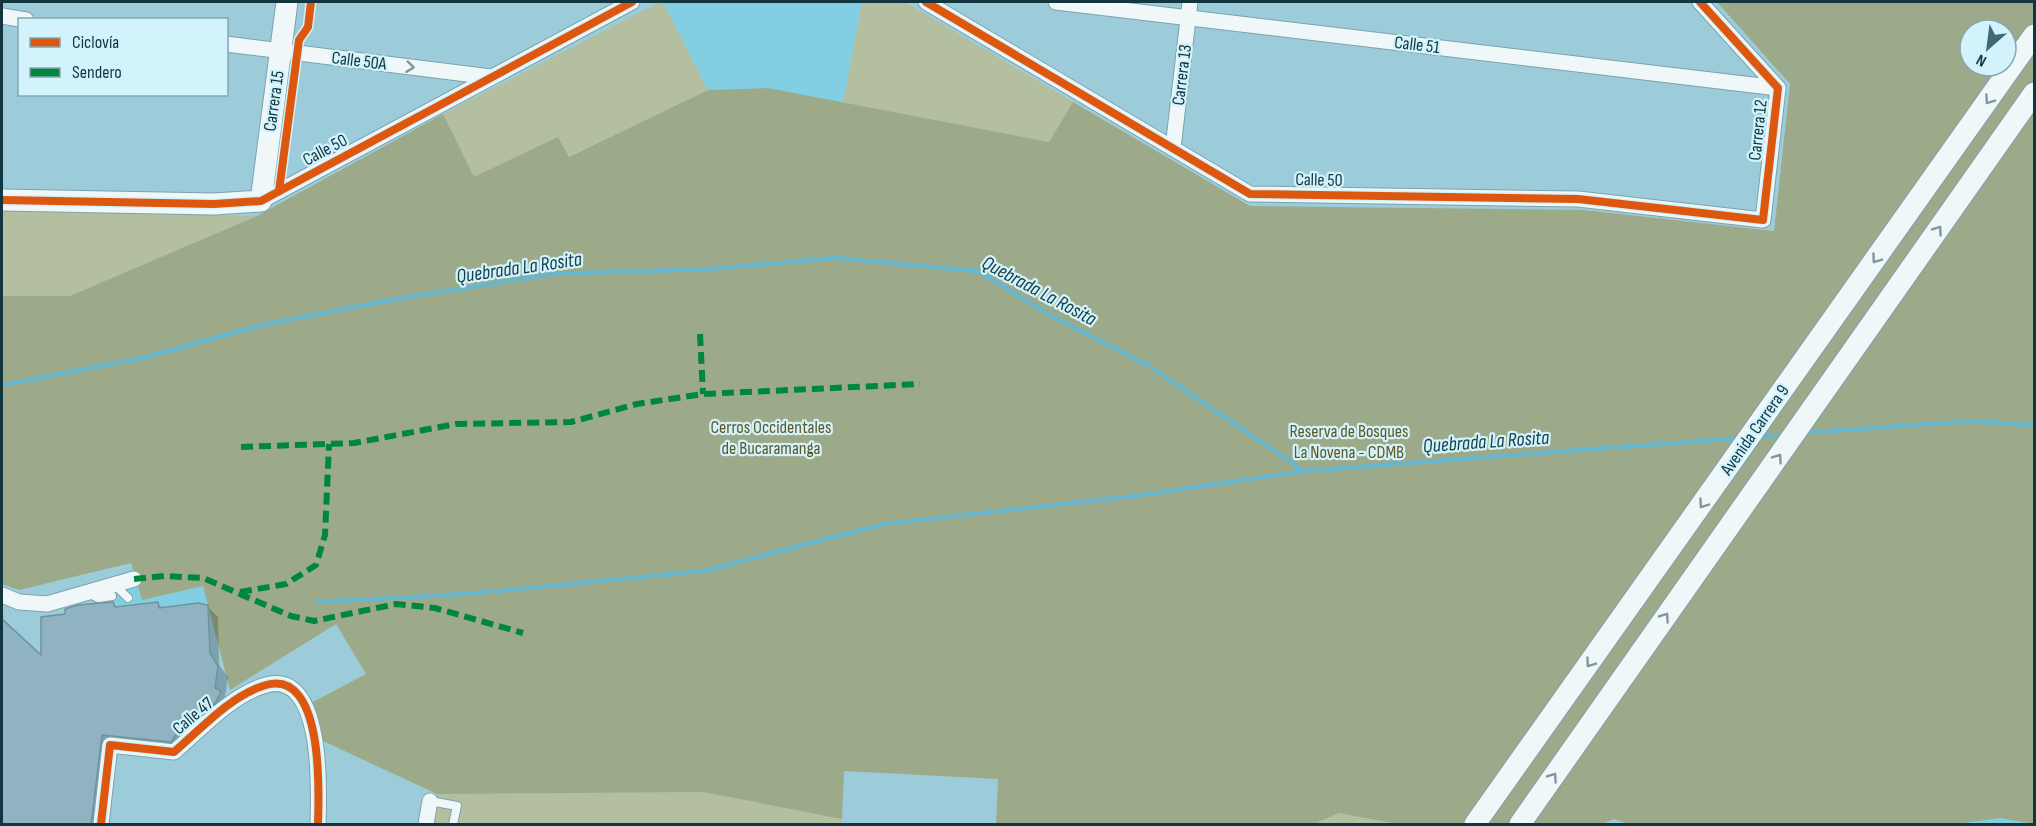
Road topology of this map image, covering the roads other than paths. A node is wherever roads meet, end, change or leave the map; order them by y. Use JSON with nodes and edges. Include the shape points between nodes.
{"nodes":[{"id":1,"x":287,"y":2,"type":"edge"},
{"id":2,"x":632,"y":2,"type":"edge"},
{"id":3,"x":926,"y":2,"type":"edge"},
{"id":4,"x":1056,"y":2,"type":"edge"},
{"id":5,"x":1190,"y":2,"type":"edge"},
{"id":6,"x":1700,"y":2,"type":"edge"},
{"id":7,"x":2,"y":16,"type":"edge"},
{"id":8,"x":1189,"y":17,"type":"junction"},
{"id":9,"x":18,"y":19,"type":"edge"},
{"id":10,"x":2034,"y":35,"type":"edge"},
{"id":11,"x":228,"y":45,"type":"edge"},
{"id":12,"x":281,"y":51,"type":"junction"},
{"id":13,"x":491,"y":77,"type":"junction"},
{"id":14,"x":1778,"y":88,"type":"junction"},
{"id":15,"x":2034,"y":93,"type":"edge"},
{"id":16,"x":1173,"y":148,"type":"junction"},
{"id":17,"x":2,"y":200,"type":"edge"},
{"id":18,"x":261,"y":201,"type":"junction"},
{"id":19,"x":1763,"y":220,"type":"joint"},
{"id":20,"x":134,"y":579,"type":"dead end"},
{"id":21,"x":110,"y":591,"type":"junction"},
{"id":22,"x":2,"y":595,"type":"edge"},
{"id":23,"x":128,"y":598,"type":"dead end"},
{"id":24,"x":430,"y":801,"type":"joint"},
{"id":25,"x":101,"y":825,"type":"edge"},
{"id":26,"x":318,"y":825,"type":"edge"},
{"id":27,"x":426,"y":825,"type":"edge"},
{"id":28,"x":453,"y":825,"type":"edge"},
{"id":29,"x":1475,"y":825,"type":"edge"},
{"id":30,"x":1520,"y":825,"type":"edge"}],
"edges":[{"from":1,"to":12,"type":"main road","name":"Carrera 15"},
{"from":2,"to":13,"type":"street","name":"Calle 50"},
{"from":3,"to":16,"type":"street","name":"Calle 50"},
{"from":4,"to":8,"type":"street","name":"Calle 51"},
{"from":5,"to":8,"type":"street","name":"Carrera 13"},
{"from":6,"to":14,"type":"street","name":"Carrera 12"},
{"from":7,"to":9,"type":"street"},
{"from":8,"to":14,"type":"street","name":"Calle 51"},
{"from":8,"to":16,"type":"street","name":"Carrera 13"},
{"from":10,"to":29,"type":"main road","name":"Avenida Carrera 9","one_way":true},
{"from":11,"to":12,"type":"street","name":"Calle 50A"},
{"from":12,"to":13,"type":"street","name":"Calle 50A","one_way":true},
{"from":12,"to":18,"type":"main road","name":"Carrera 15"},
{"from":13,"to":18,"type":"street","name":"Calle 50"},
{"from":14,"to":19,"type":"street","name":"Carrera 12"},
{"from":30,"to":15,"type":"main road","name":"Avenida Carrera 9","one_way":true},
{"from":16,"to":19,"type":"street","name":"Calle 50","via":[[1250,194],[1578,199]]},
{"from":17,"to":18,"type":"main road","name":"Calle 50","via":[[214,204]]},
{"from":20,"to":21,"type":"street"},
{"from":21,"to":22,"type":"street","via":[[87,592],[33,605]]},
{"from":21,"to":23,"type":"lane","via":[[118,588]]},
{"from":24,"to":27,"type":"street"},
{"from":24,"to":28,"type":"lane","via":[[457,806]]},
{"from":25,"to":26,"type":"street","name":"Calle 47","via":[[110,745],[174,752],[237,699],[267,685],[290,686],[307,708],[319,769]]}]}
